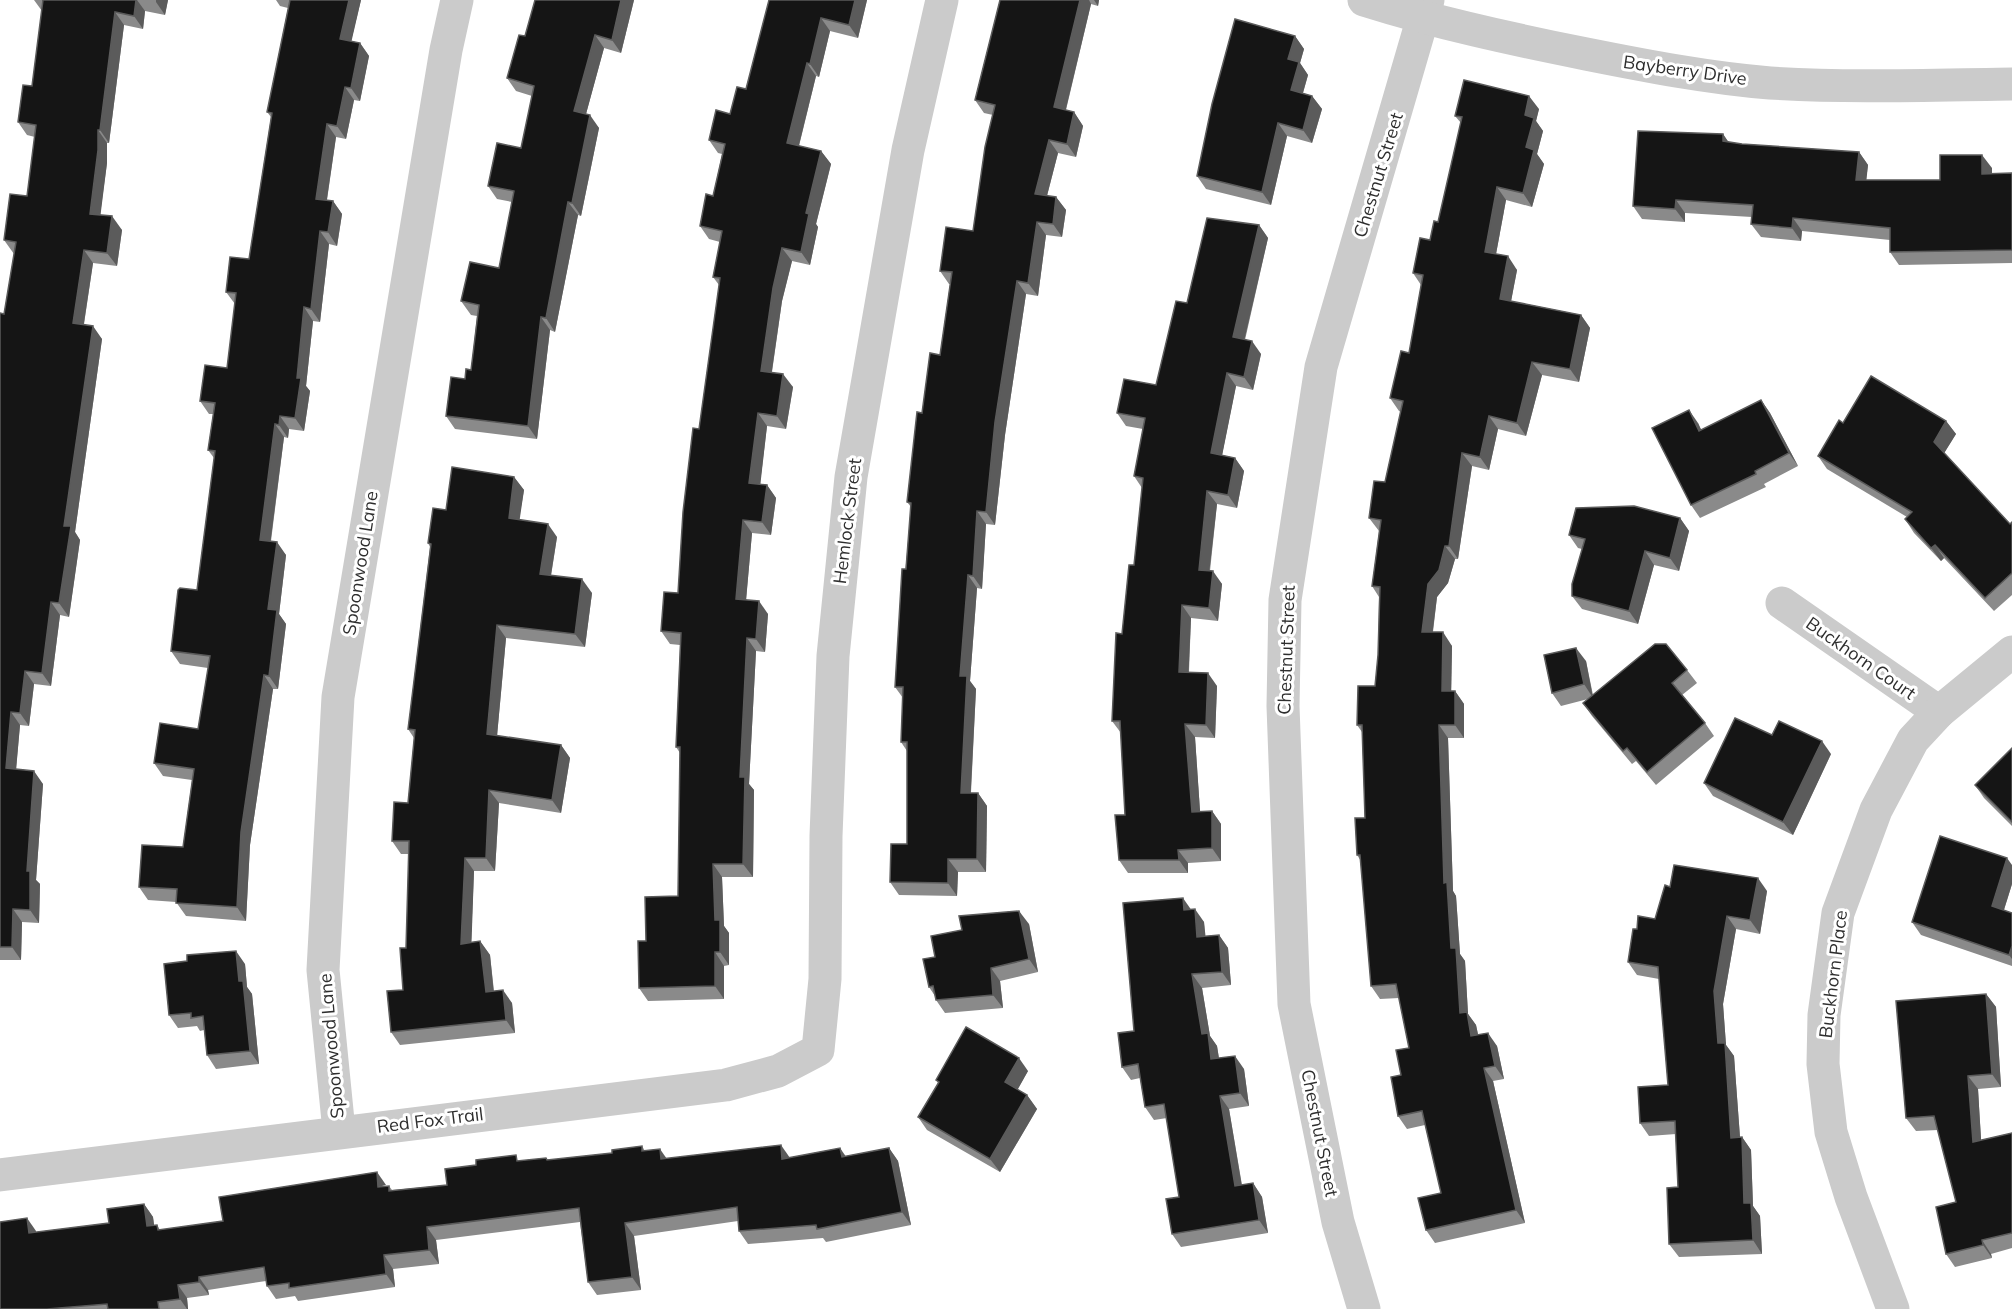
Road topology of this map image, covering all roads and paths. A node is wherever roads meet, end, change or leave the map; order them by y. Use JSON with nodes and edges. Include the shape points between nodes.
{"nodes":[{"id":1,"x":457,"y":0,"type":"edge"},
{"id":2,"x":942,"y":0,"type":"edge"},
{"id":3,"x":1364,"y":0,"type":"edge"},
{"id":4,"x":1426,"y":9,"type":"edge"},
{"id":5,"x":2012,"y":84,"type":"edge"},
{"id":6,"x":1782,"y":603,"type":"dead end"},
{"id":7,"x":2012,"y":652,"type":"edge"},
{"id":8,"x":1939,"y":712,"type":"junction"},
{"id":9,"x":818,"y":1050,"type":"joint"},
{"id":10,"x":339,"y":1131,"type":"junction"},
{"id":11,"x":0,"y":1175,"type":"edge"},
{"id":12,"x":1364,"y":1309,"type":"edge"},
{"id":13,"x":1893,"y":1309,"type":"edge"}],
"edges":[{"from":1,"to":10,"type":"street","name":"Spoonwood Lane","via":[[338,697],[323,970]]},
{"from":2,"to":9,"type":"street","name":"Hemlock Street","via":[[908,150],[851,477],[833,656],[825,979]]},
{"from":3,"to":4,"type":"street","name":"Bayberry Drive"},
{"from":4,"to":5,"type":"street","name":"Bayberry Drive","via":[[1642,65],[1770,82]]},
{"from":4,"to":12,"type":"street","name":"Chestnut Street","via":[[1321,366],[1285,600],[1283,706],[1294,1004],[1338,1222]]},
{"from":6,"to":8,"type":"street","name":"Buckhorn Court"},
{"from":7,"to":8,"type":"street","name":"Buckhorn Place"},
{"from":8,"to":13,"type":"street","name":"Buckhorn Place","via":[[1913,740],[1876,810],[1838,913],[1824,1015],[1823,1064],[1831,1132]]},
{"from":9,"to":10,"type":"street","name":"Red Fox Trail","via":[[777,1071],[726,1085]]},
{"from":10,"to":11,"type":"street","name":"Red Fox Trail"}]}
